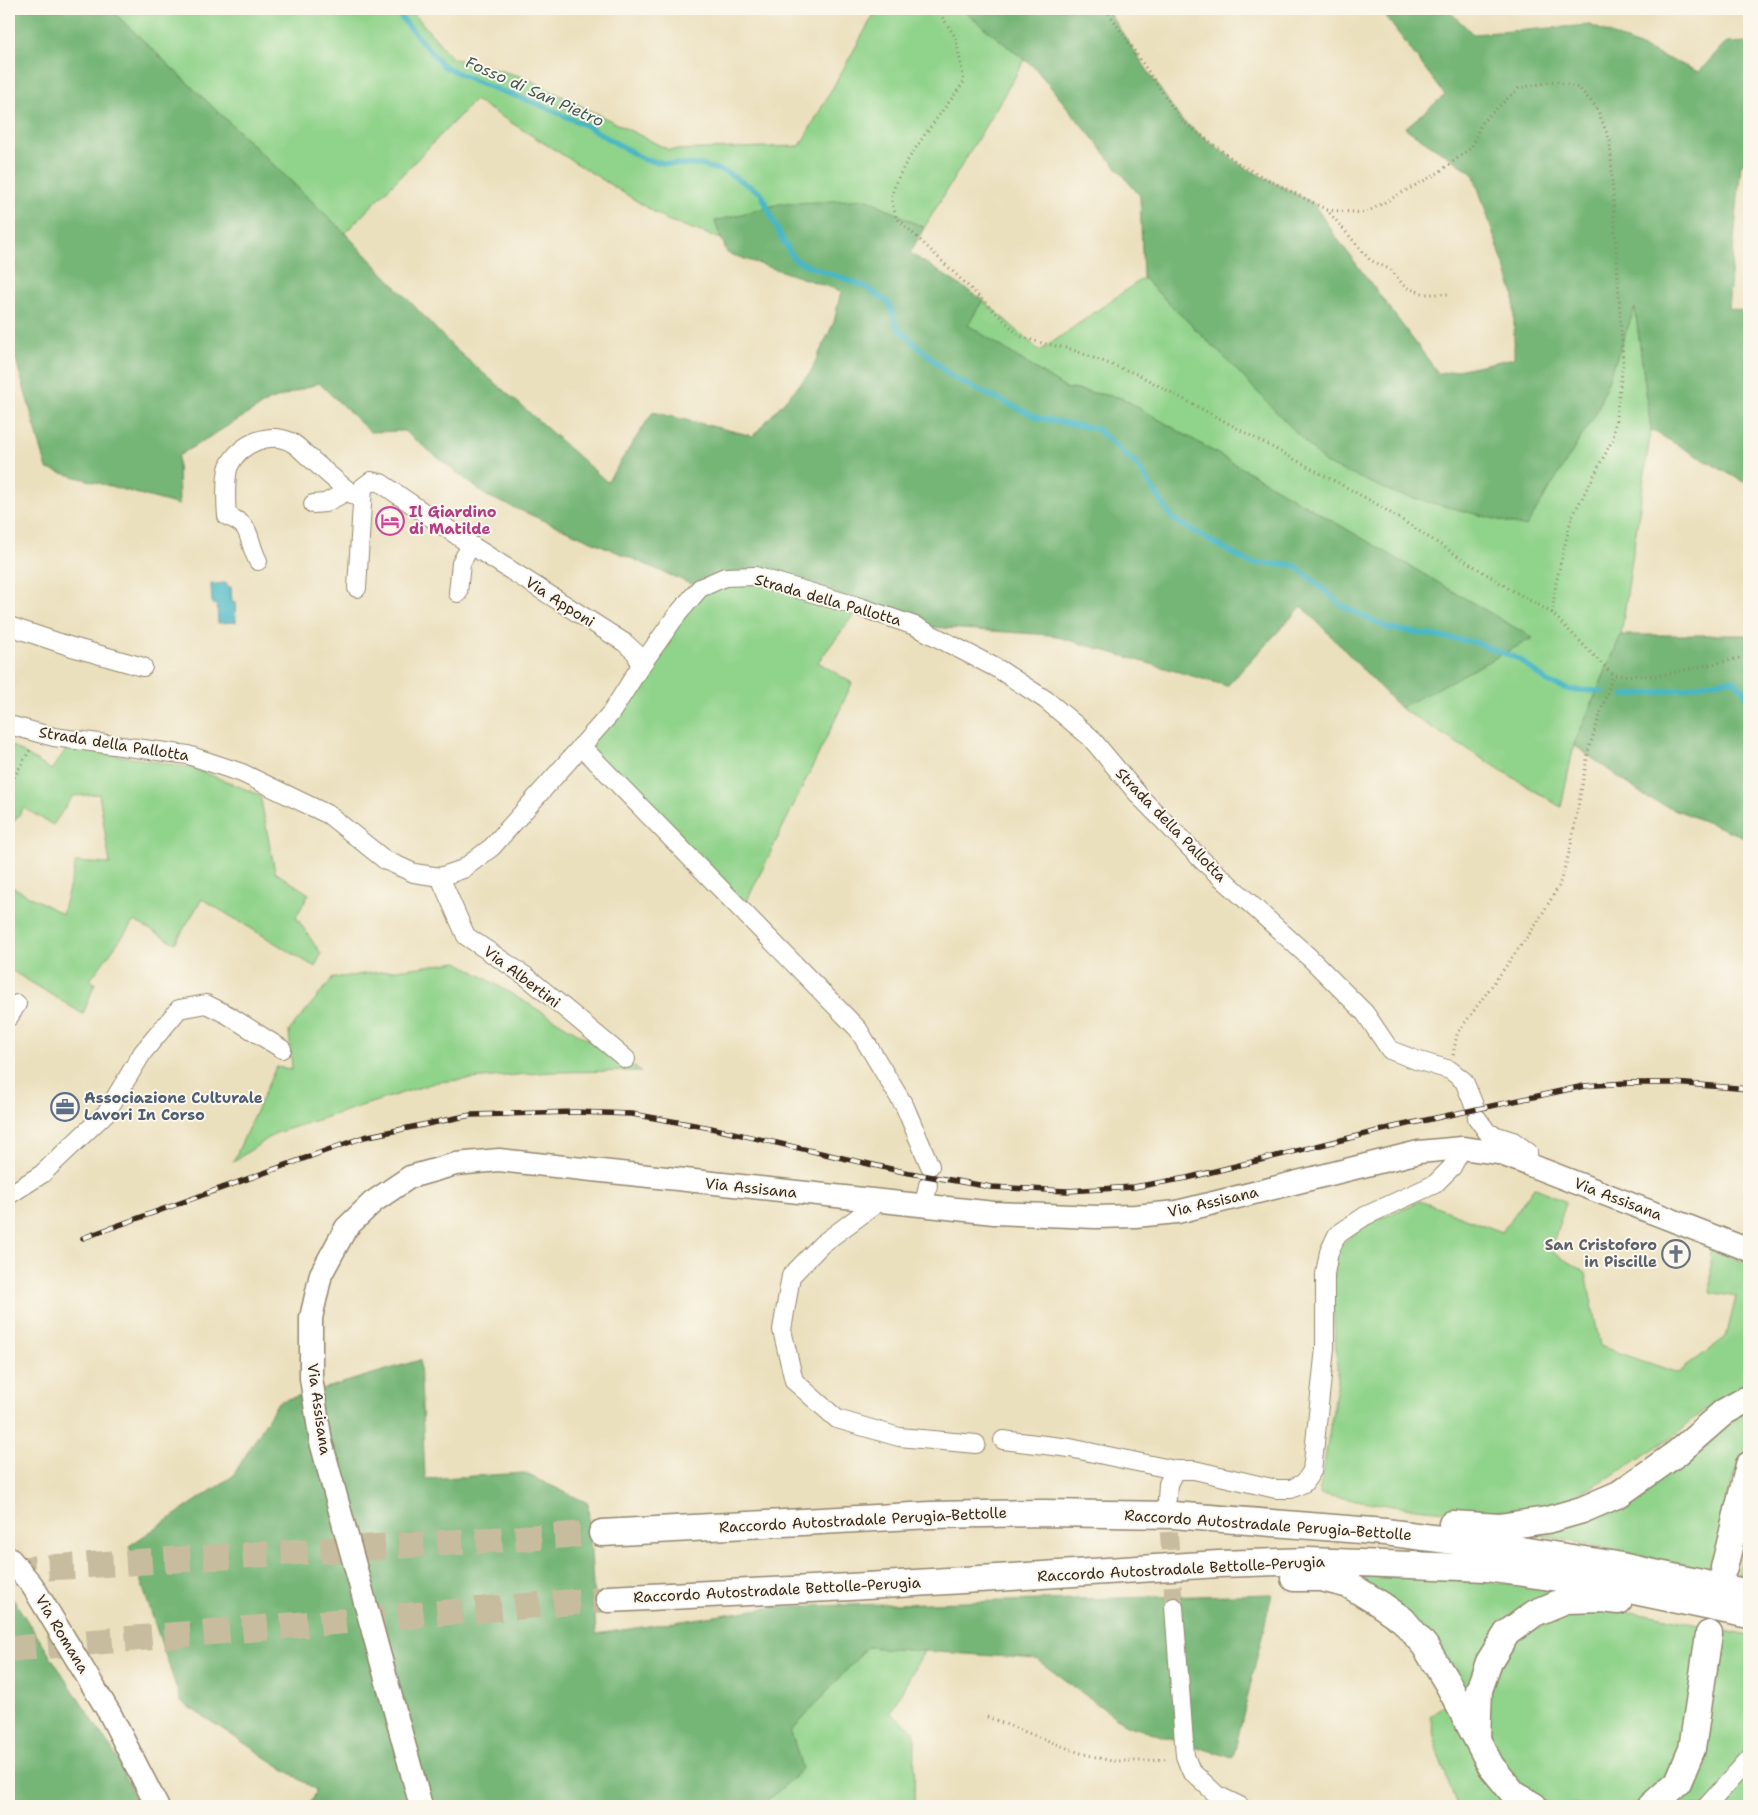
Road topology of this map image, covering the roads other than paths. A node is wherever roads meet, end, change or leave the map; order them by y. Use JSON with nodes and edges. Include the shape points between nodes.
{"nodes":[{"id":1,"x":354,"y":496,"type":"junction"},
{"id":2,"x":313,"y":504,"type":"dead end"},
{"id":3,"x":471,"y":545,"type":"junction"},
{"id":4,"x":258,"y":561,"type":"dead end"},
{"id":5,"x":357,"y":588,"type":"dead end"},
{"id":6,"x":458,"y":593,"type":"dead end"},
{"id":7,"x":9,"y":626,"type":"edge"},
{"id":8,"x":143,"y":667,"type":"dead end"},
{"id":9,"x":640,"y":667,"type":"junction"},
{"id":10,"x":9,"y":725,"type":"edge"},
{"id":11,"x":581,"y":746,"type":"junction"},
{"id":12,"x":440,"y":877,"type":"junction"},
{"id":13,"x":282,"y":1049,"type":"dead end"},
{"id":14,"x":626,"y":1059,"type":"dead end"},
{"id":15,"x":1462,"y":1148,"type":"junction"},
{"id":16,"x":1529,"y":1164,"type":"junction"},
{"id":17,"x":930,"y":1166,"type":"dead end"},
{"id":18,"x":9,"y":1195,"type":"edge"},
{"id":19,"x":880,"y":1201,"type":"junction"},
{"id":20,"x":1749,"y":1250,"type":"edge"},
{"id":21,"x":1749,"y":1398,"type":"edge"},
{"id":22,"x":1003,"y":1440,"type":"dead end"},
{"id":23,"x":976,"y":1444,"type":"dead end"},
{"id":24,"x":1749,"y":1465,"type":"edge"},
{"id":25,"x":1175,"y":1470,"type":"junction"},
{"id":26,"x":1170,"y":1507,"type":"junction"},
{"id":27,"x":602,"y":1533,"type":"tunnel mouth"},
{"id":28,"x":9,"y":1558,"type":"edge"},
{"id":29,"x":1724,"y":1568,"type":"dead end"},
{"id":30,"x":932,"y":1582,"type":"junction"},
{"id":31,"x":1749,"y":1593,"type":"edge"},
{"id":32,"x":609,"y":1599,"type":"tunnel mouth"},
{"id":33,"x":1174,"y":1607,"type":"tunnel mouth"},
{"id":34,"x":1749,"y":1615,"type":"edge"},
{"id":35,"x":1749,"y":1629,"type":"edge"},
{"id":36,"x":1709,"y":1634,"type":"dead end"},
{"id":37,"x":1478,"y":1739,"type":"junction"},
{"id":38,"x":1749,"y":1759,"type":"edge"},
{"id":39,"x":157,"y":1806,"type":"edge"},
{"id":40,"x":421,"y":1806,"type":"edge"},
{"id":41,"x":1240,"y":1806,"type":"edge"},
{"id":42,"x":1534,"y":1806,"type":"edge"},
{"id":43,"x":1651,"y":1806,"type":"edge"},
{"id":44,"x":1707,"y":1806,"type":"edge"}],
"edges":[{"from":1,"to":2,"type":"street"},
{"from":1,"to":3,"type":"street","name":"Via Apponi","via":[[371,481],[381,483]]},
{"from":1,"to":4,"type":"street","via":[[293,443],[276,438],[257,440],[243,448],[229,467],[226,516],[240,521],[247,529]]},
{"from":1,"to":5,"type":"street","name":"Via Apponi"},
{"from":3,"to":6,"type":"street","via":[[461,563]]},
{"from":3,"to":9,"type":"street","name":"Via Apponi","via":[[625,643],[637,654]]},
{"from":7,"to":8,"type":"street"},
{"from":9,"to":11,"type":"street","name":"Strada della Pallotta","via":[[610,713]]},
{"from":9,"to":16,"type":"street","name":"Strada della Pallotta","via":[[700,588],[726,577],[755,576],[915,626],[1000,670],[1046,700],[1090,738],[1142,799],[1202,860],[1365,1013],[1390,1050],[1450,1070],[1464,1081],[1475,1112],[1488,1133],[1513,1141],[1528,1152]]},
{"from":10,"to":12,"type":"street","name":"Strada della Pallotta","via":[[54,737],[188,755],[242,773],[329,815],[385,860],[414,872]]},
{"from":11,"to":12,"type":"street","name":"Strada della Pallotta","via":[[492,847],[463,869]]},
{"from":11,"to":17,"type":"street","via":[[858,1029],[905,1107]]},
{"from":12,"to":14,"type":"street","name":"Via Albertini","via":[[466,936],[527,977]]},
{"from":13,"to":18,"type":"street","via":[[206,1004],[179,1010],[143,1052],[106,1113],[42,1174]]},
{"from":15,"to":16,"type":"main road","name":"Via Assisana","via":[[1499,1153]]},
{"from":15,"to":19,"type":"main road","name":"Via Assisana","via":[[1420,1152],[1177,1212],[1135,1216],[994,1213],[926,1196]]},
{"from":15,"to":25,"type":"street","via":[[1452,1167],[1435,1184],[1365,1216],[1337,1235],[1329,1252],[1325,1274],[1325,1348],[1312,1471],[1304,1483],[1291,1489],[1276,1489],[1204,1472]]},
{"from":16,"to":20,"type":"main road","name":"Via Assisana"},
{"from":19,"to":23,"type":"street","via":[[822,1244],[791,1276],[782,1330],[794,1381],[837,1419],[900,1437]]},
{"from":19,"to":40,"type":"main road","name":"Via Assisana","via":[[499,1160],[456,1164],[410,1177],[373,1202],[346,1228],[321,1274],[311,1318],[311,1378],[322,1442]]},
{"from":21,"to":26,"type":"highway","via":[[1724,1412],[1677,1453],[1619,1494],[1547,1520],[1499,1527]]},
{"from":22,"to":25,"type":"street","via":[[1070,1448]]},
{"from":24,"to":29,"type":"highway"},
{"from":25,"to":26,"type":"street","via":[[1168,1484]]},
{"from":26,"to":27,"type":"highway","name":"Raccordo Autostradale Perugia-Bettolle","via":[[931,1515]]},
{"from":26,"to":31,"type":"highway","name":"Raccordo Autostradale Perugia-Bettolle","via":[[1495,1546],[1611,1564]]},
{"from":28,"to":39,"type":"main road","name":"Via Romana","via":[[32,1586],[110,1714]]},
{"from":30,"to":32,"type":"highway","name":"Raccordo Autostradale Bettolle-Perugia"},
{"from":30,"to":34,"type":"highway","name":"Raccordo Autostradale Bettolle-Perugia","via":[[1310,1561],[1429,1565],[1487,1568],[1596,1583]]},
{"from":30,"to":37,"type":"highway","via":[[1000,1589],[1218,1578],[1321,1578],[1349,1586],[1403,1620],[1420,1639]]},
{"from":33,"to":41,"type":"street","via":[[1184,1756],[1191,1771],[1217,1794]]},
{"from":35,"to":37,"type":"highway","via":[[1656,1607],[1603,1599],[1566,1600],[1534,1613],[1507,1633],[1489,1662],[1480,1690]]},
{"from":36,"to":43,"type":"highway","via":[[1692,1749],[1678,1782]]},
{"from":37,"to":42,"type":"highway","via":[[1491,1766],[1514,1794]]},
{"from":38,"to":44,"type":"street"}]}
